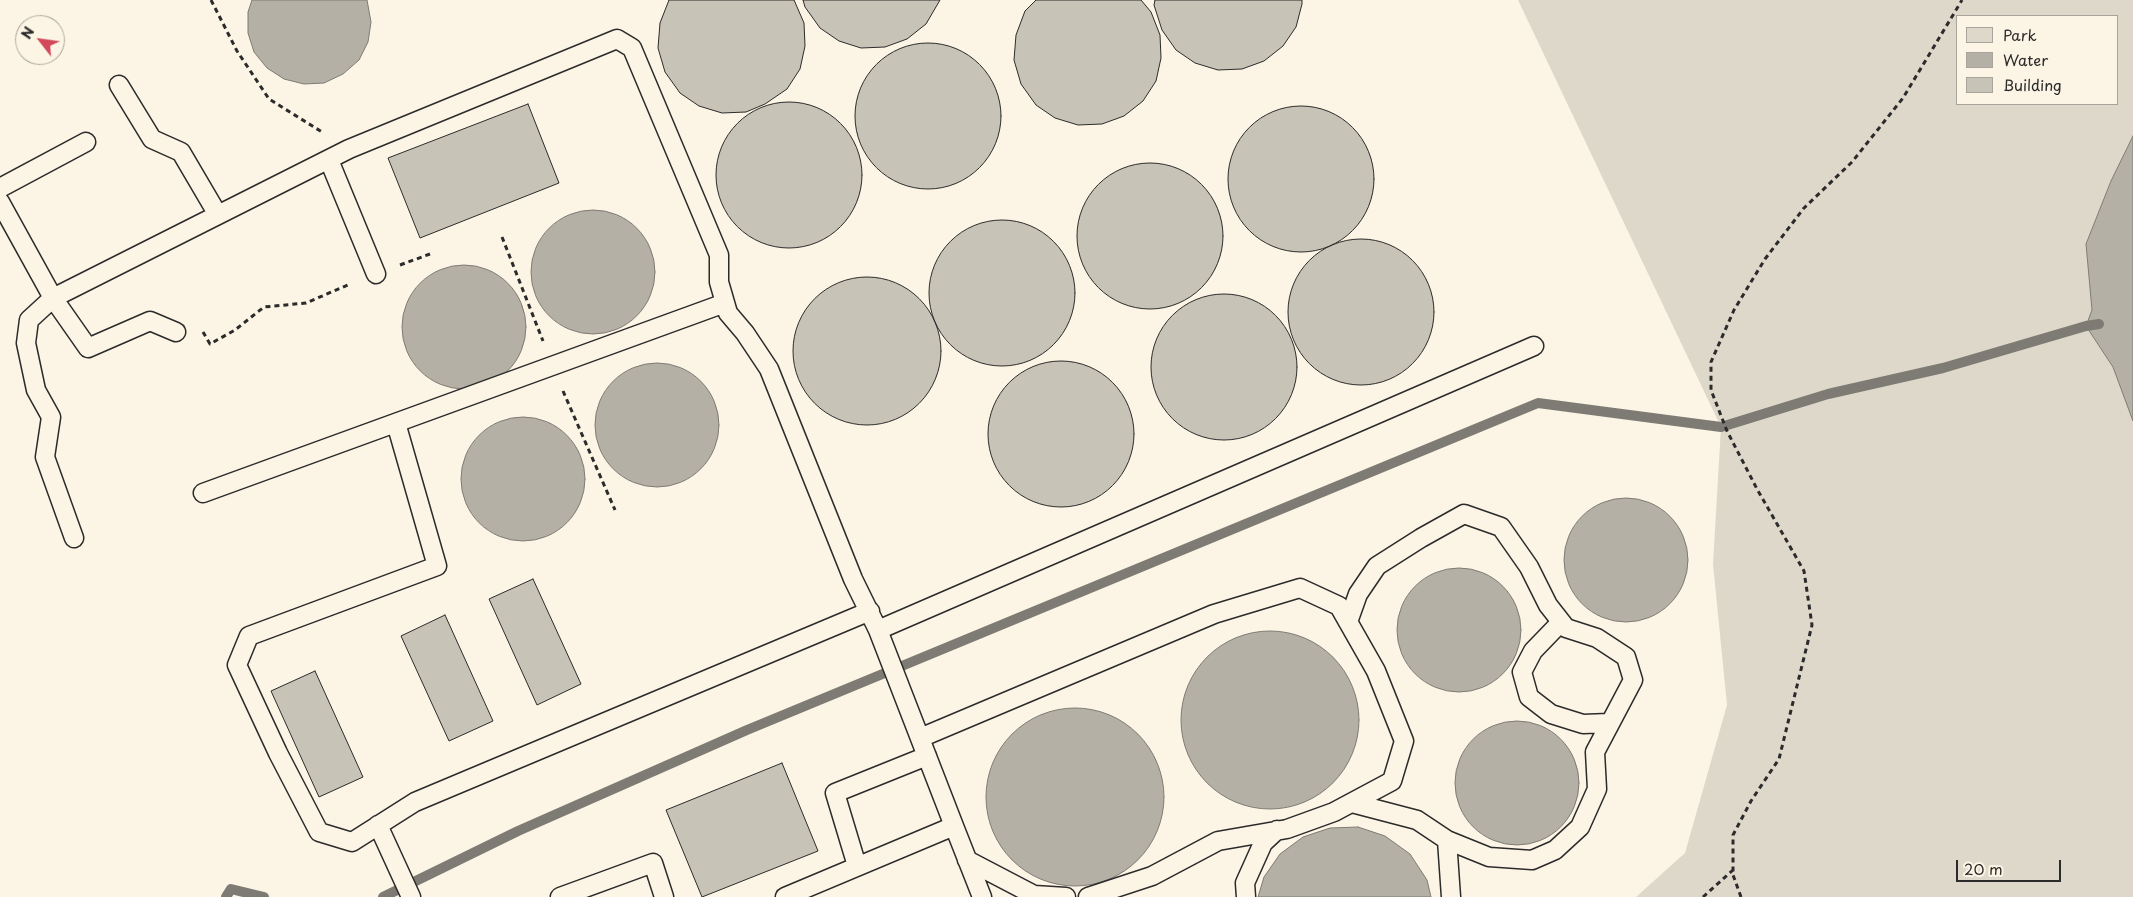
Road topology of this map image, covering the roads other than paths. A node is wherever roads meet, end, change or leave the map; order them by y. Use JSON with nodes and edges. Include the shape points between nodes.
{"nodes":[{"id":1,"x":119,"y":85,"type":"dead end"},
{"id":2,"x":86,"y":142,"type":"dead end"},
{"id":3,"x":329,"y":160,"type":"junction"},
{"id":4,"x":0,"y":188,"type":"edge"},
{"id":5,"x":0,"y":202,"type":"edge"},
{"id":6,"x":218,"y":215,"type":"junction"},
{"id":7,"x":376,"y":274,"type":"road end"},
{"id":8,"x":53,"y":298,"type":"junction"},
{"id":9,"x":725,"y":303,"type":"junction"},
{"id":10,"x":176,"y":332,"type":"road end"},
{"id":11,"x":1534,"y":346,"type":"dead end"},
{"id":12,"x":396,"y":423,"type":"junction"},
{"id":13,"x":203,"y":493,"type":"dead end"},
{"id":14,"x":74,"y":538,"type":"dead end"},
{"id":15,"x":870,"y":611,"type":"junction"},
{"id":16,"x":1348,"y":622,"type":"junction"},
{"id":17,"x":1561,"y":622,"type":"junction"},
{"id":18,"x":878,"y":630,"type":"junction"},
{"id":19,"x":1609,"y":723,"type":"junction"},
{"id":20,"x":920,"y":738,"type":"junction"},
{"id":21,"x":928,"y":756,"type":"junction"},
{"id":22,"x":1352,"y":803,"type":"junction"},
{"id":23,"x":378,"y":825,"type":"junction"},
{"id":24,"x":954,"y":826,"type":"junction"},
{"id":25,"x":1277,"y":830,"type":"junction"},
{"id":26,"x":1447,"y":840,"type":"junction"},
{"id":27,"x":968,"y":860,"type":"junction"},
{"id":28,"x":857,"y":866,"type":"junction"},
{"id":29,"x":410,"y":897,"type":"edge"},
{"id":30,"x":560,"y":897,"type":"edge"},
{"id":31,"x":664,"y":897,"type":"edge"},
{"id":32,"x":785,"y":897,"type":"edge"},
{"id":33,"x":982,"y":897,"type":"edge"},
{"id":34,"x":1066,"y":897,"type":"edge"},
{"id":35,"x":1088,"y":897,"type":"edge"},
{"id":36,"x":1246,"y":897,"type":"edge"},
{"id":37,"x":1451,"y":897,"type":"edge"}],
"edges":[{"from":1,"to":6,"type":"lane","via":[[152,139],[181,152]]},
{"from":2,"to":4,"type":"lane"},
{"from":3,"to":6,"type":"lane"},
{"from":3,"to":7,"type":"lane"},
{"from":3,"to":9,"type":"lane","via":[[617,40],[632,48],[720,255],[719,282]]},
{"from":5,"to":8,"type":"lane"},
{"from":6,"to":8,"type":"lane"},
{"from":8,"to":10,"type":"lane","via":[[88,348],[150,321]]},
{"from":8,"to":14,"type":"lane","via":[[29,320],[26,343],[36,390],[51,417],[45,457]]},
{"from":9,"to":12,"type":"lane"},
{"from":9,"to":15,"type":"lane","via":[[728,313],[769,369],[853,579]]},
{"from":11,"to":18,"type":"lane"},
{"from":12,"to":13,"type":"lane"},
{"from":12,"to":23,"type":"lane","via":[[437,566],[249,636],[237,665],[319,832],[352,842]]},
{"from":15,"to":18,"type":"lane"},
{"from":15,"to":23,"type":"lane","via":[[415,802]]},
{"from":16,"to":17,"type":"lane","via":[[1358,594],[1377,566],[1464,514],[1501,527]]},
{"from":16,"to":20,"type":"lane","via":[[1339,606],[1300,588],[1214,614]]},
{"from":16,"to":22,"type":"lane","via":[[1376,672],[1404,741],[1392,782]]},
{"from":17,"to":19,"type":"lane","via":[[1566,628],[1597,638],[1626,657],[1633,680]]},
{"from":17,"to":19,"type":"lane","via":[[1533,651],[1522,672],[1529,697],[1551,714],[1583,724]]},
{"from":18,"to":20,"type":"lane"},
{"from":19,"to":26,"type":"lane","via":[[1595,752],[1597,788],[1580,827],[1556,850],[1532,860],[1489,857]]},
{"from":20,"to":21,"type":"lane"},
{"from":21,"to":24,"type":"lane"},
{"from":21,"to":28,"type":"lane","via":[[834,792]]},
{"from":22,"to":25,"type":"lane"},
{"from":22,"to":26,"type":"lane","via":[[1417,820]]},
{"from":23,"to":29,"type":"lane"},
{"from":24,"to":27,"type":"lane"},
{"from":24,"to":28,"type":"lane"},
{"from":25,"to":35,"type":"lane","via":[[1218,841],[1152,876]]},
{"from":25,"to":36,"type":"lane","via":[[1263,844],[1245,883]]},
{"from":26,"to":37,"type":"lane"},
{"from":27,"to":33,"type":"lane"},
{"from":27,"to":34,"type":"lane","via":[[1034,895]]},
{"from":28,"to":32,"type":"lane"},
{"from":30,"to":31,"type":"lane","via":[[653,863]]}]}
